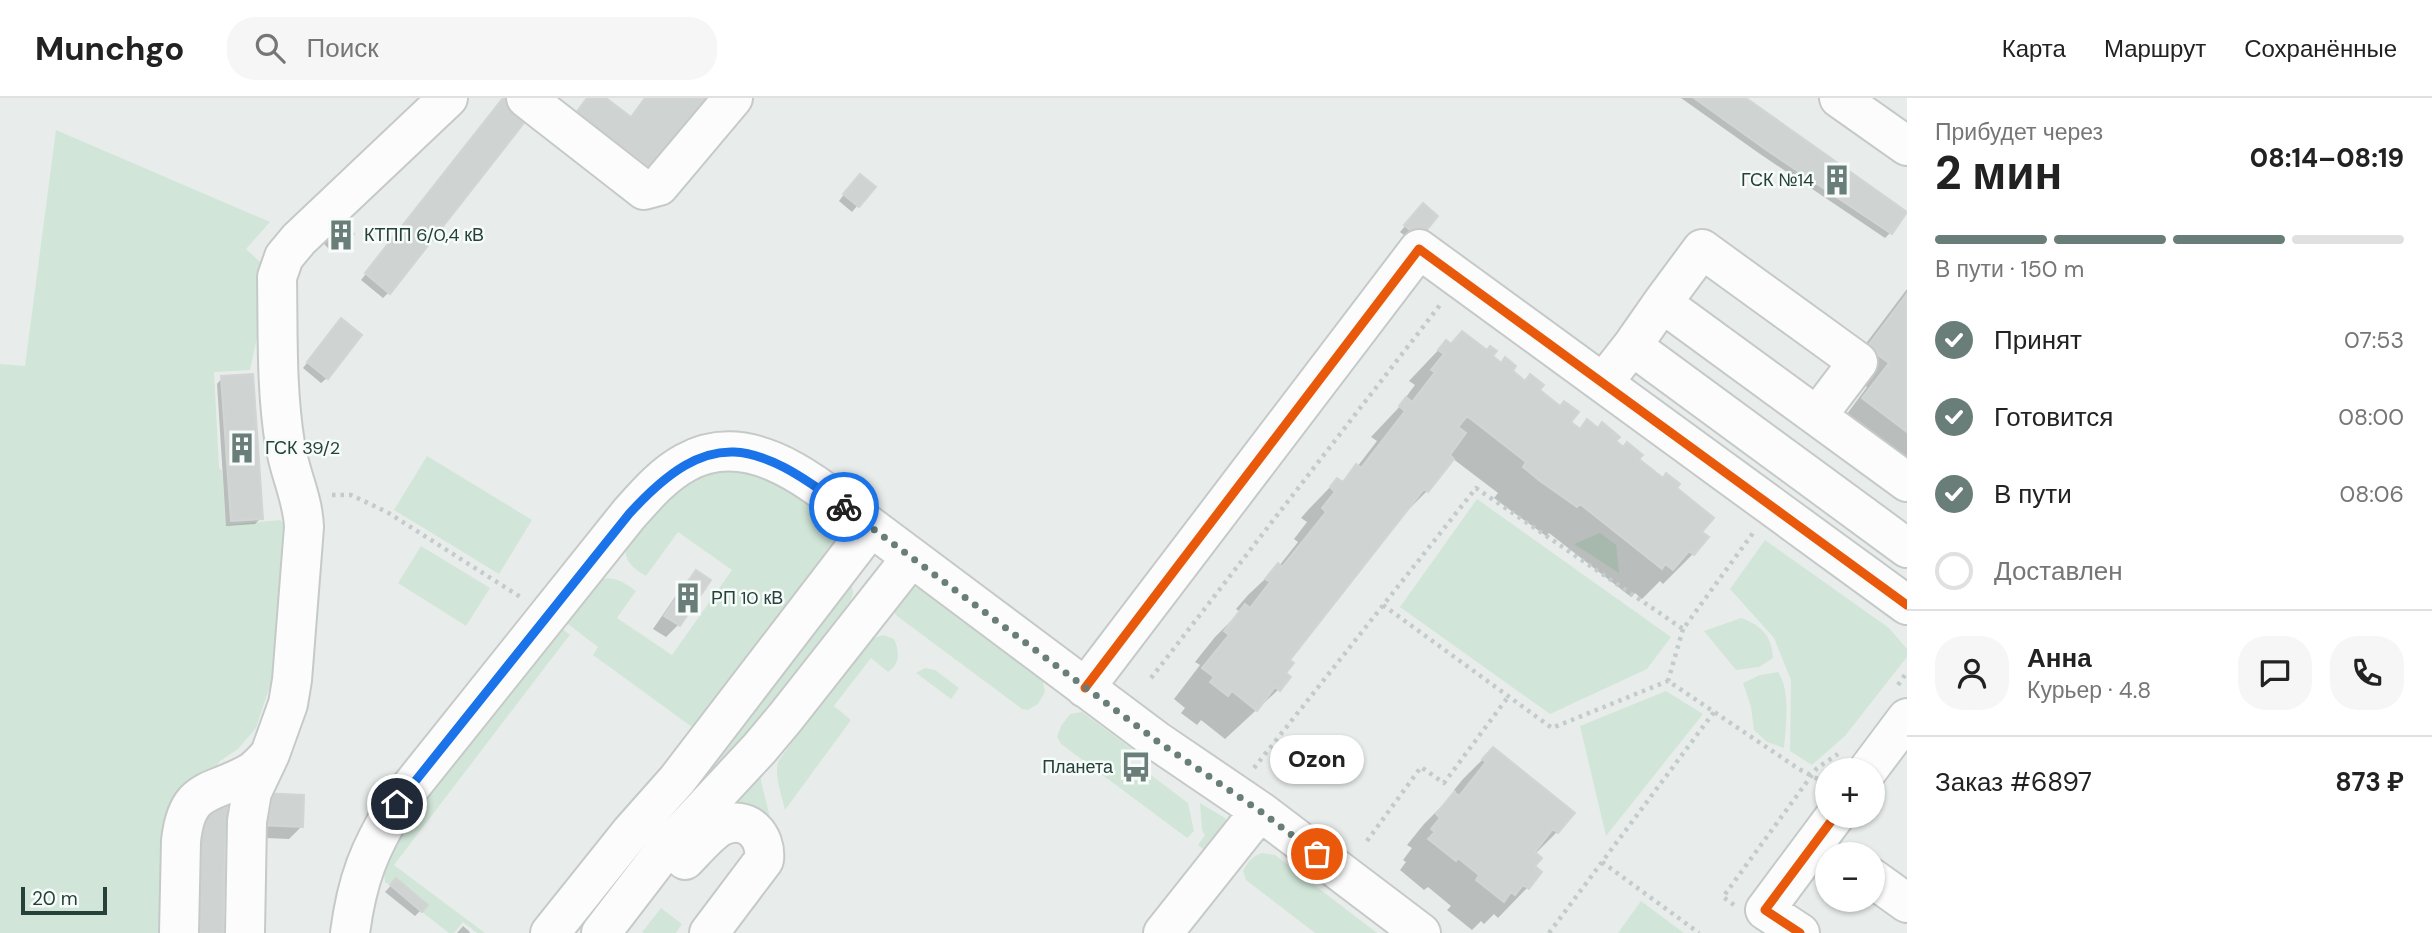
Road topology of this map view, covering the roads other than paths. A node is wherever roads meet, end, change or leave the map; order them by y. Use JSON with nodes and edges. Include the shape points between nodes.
{"nodes":[{"id":1,"x":448,"y":98,"type":"edge"},
{"id":2,"x":526,"y":98,"type":"edge"},
{"id":3,"x":733,"y":98,"type":"edge"},
{"id":4,"x":1839,"y":98,"type":"edge"},
{"id":5,"x":1907,"y":146,"type":"edge"},
{"id":6,"x":1662,"y":303,"type":"junction"},
{"id":7,"x":1632,"y":346,"type":"junction"},
{"id":8,"x":1603,"y":383,"type":"junction"},
{"id":9,"x":1817,"y":416,"type":"junction"},
{"id":10,"x":1907,"y":482,"type":"edge"},
{"id":11,"x":871,"y":527,"type":"junction"},
{"id":12,"x":1907,"y":548,"type":"edge"},
{"id":13,"x":911,"y":558,"type":"junction"},
{"id":14,"x":1907,"y":605,"type":"edge"},
{"id":15,"x":1086,"y":688,"type":"junction"},
{"id":16,"x":1907,"y":718,"type":"edge"},
{"id":17,"x":270,"y":754,"type":"junction"},
{"id":18,"x":1877,"y":758,"type":"edge"},
{"id":19,"x":1247,"y":803,"type":"junction"},
{"id":20,"x":1831,"y":836,"type":"edge"},
{"id":21,"x":1885,"y":887,"type":"edge"},
{"id":22,"x":1907,"y":903,"type":"edge"},
{"id":23,"x":179,"y":933,"type":"edge"},
{"id":24,"x":245,"y":933,"type":"edge"},
{"id":25,"x":350,"y":933,"type":"edge"},
{"id":26,"x":550,"y":933,"type":"edge"},
{"id":27,"x":604,"y":933,"type":"edge"},
{"id":28,"x":709,"y":933,"type":"edge"},
{"id":29,"x":1163,"y":933,"type":"edge"},
{"id":30,"x":1421,"y":933,"type":"edge"},
{"id":31,"x":1800,"y":933,"type":"edge"}],
"edges":[{"from":1,"to":17,"type":"street","via":[[299,239],[277,277],[278,383],[287,457],[303,511],[303,527],[293,671],[288,704]]},
{"from":2,"to":3,"type":"street","via":[[644,190],[659,186]]},
{"from":4,"to":5,"type":"street"},
{"from":6,"to":7,"type":"street"},
{"from":6,"to":9,"type":"street"},
{"from":6,"to":9,"type":"street","via":[[1702,249],[1858,362]]},
{"from":7,"to":8,"type":"street"},
{"from":7,"to":12,"type":"street"},
{"from":8,"to":14,"type":"street"},
{"from":8,"to":15,"type":"street","via":[[1419,249]]},
{"from":9,"to":10,"type":"street"},
{"from":11,"to":13,"type":"street"},
{"from":11,"to":25,"type":"street","via":[[802,476],[755,455],[726,452],[699,457],[674,471],[639,503],[419,774],[383,827],[363,868]]},
{"from":11,"to":26,"type":"street","via":[[677,780]]},
{"from":13,"to":15,"type":"street"},
{"from":13,"to":27,"type":"street","via":[[759,749],[664,851]]},
{"from":15,"to":19,"type":"street"},
{"from":16,"to":18,"type":"street"},
{"from":17,"to":23,"type":"street","via":[[249,773],[205,792],[188,813],[181,841]]},
{"from":17,"to":24,"type":"street","via":[[252,792],[247,821]]},
{"from":19,"to":29,"type":"street"},
{"from":19,"to":30,"type":"street"},
{"from":20,"to":31,"type":"street","via":[[1765,910]]},
{"from":21,"to":22,"type":"street"},
{"from":27,"to":28,"type":"street","via":[[721,826],[745,824],[761,838],[764,860]]}]}
